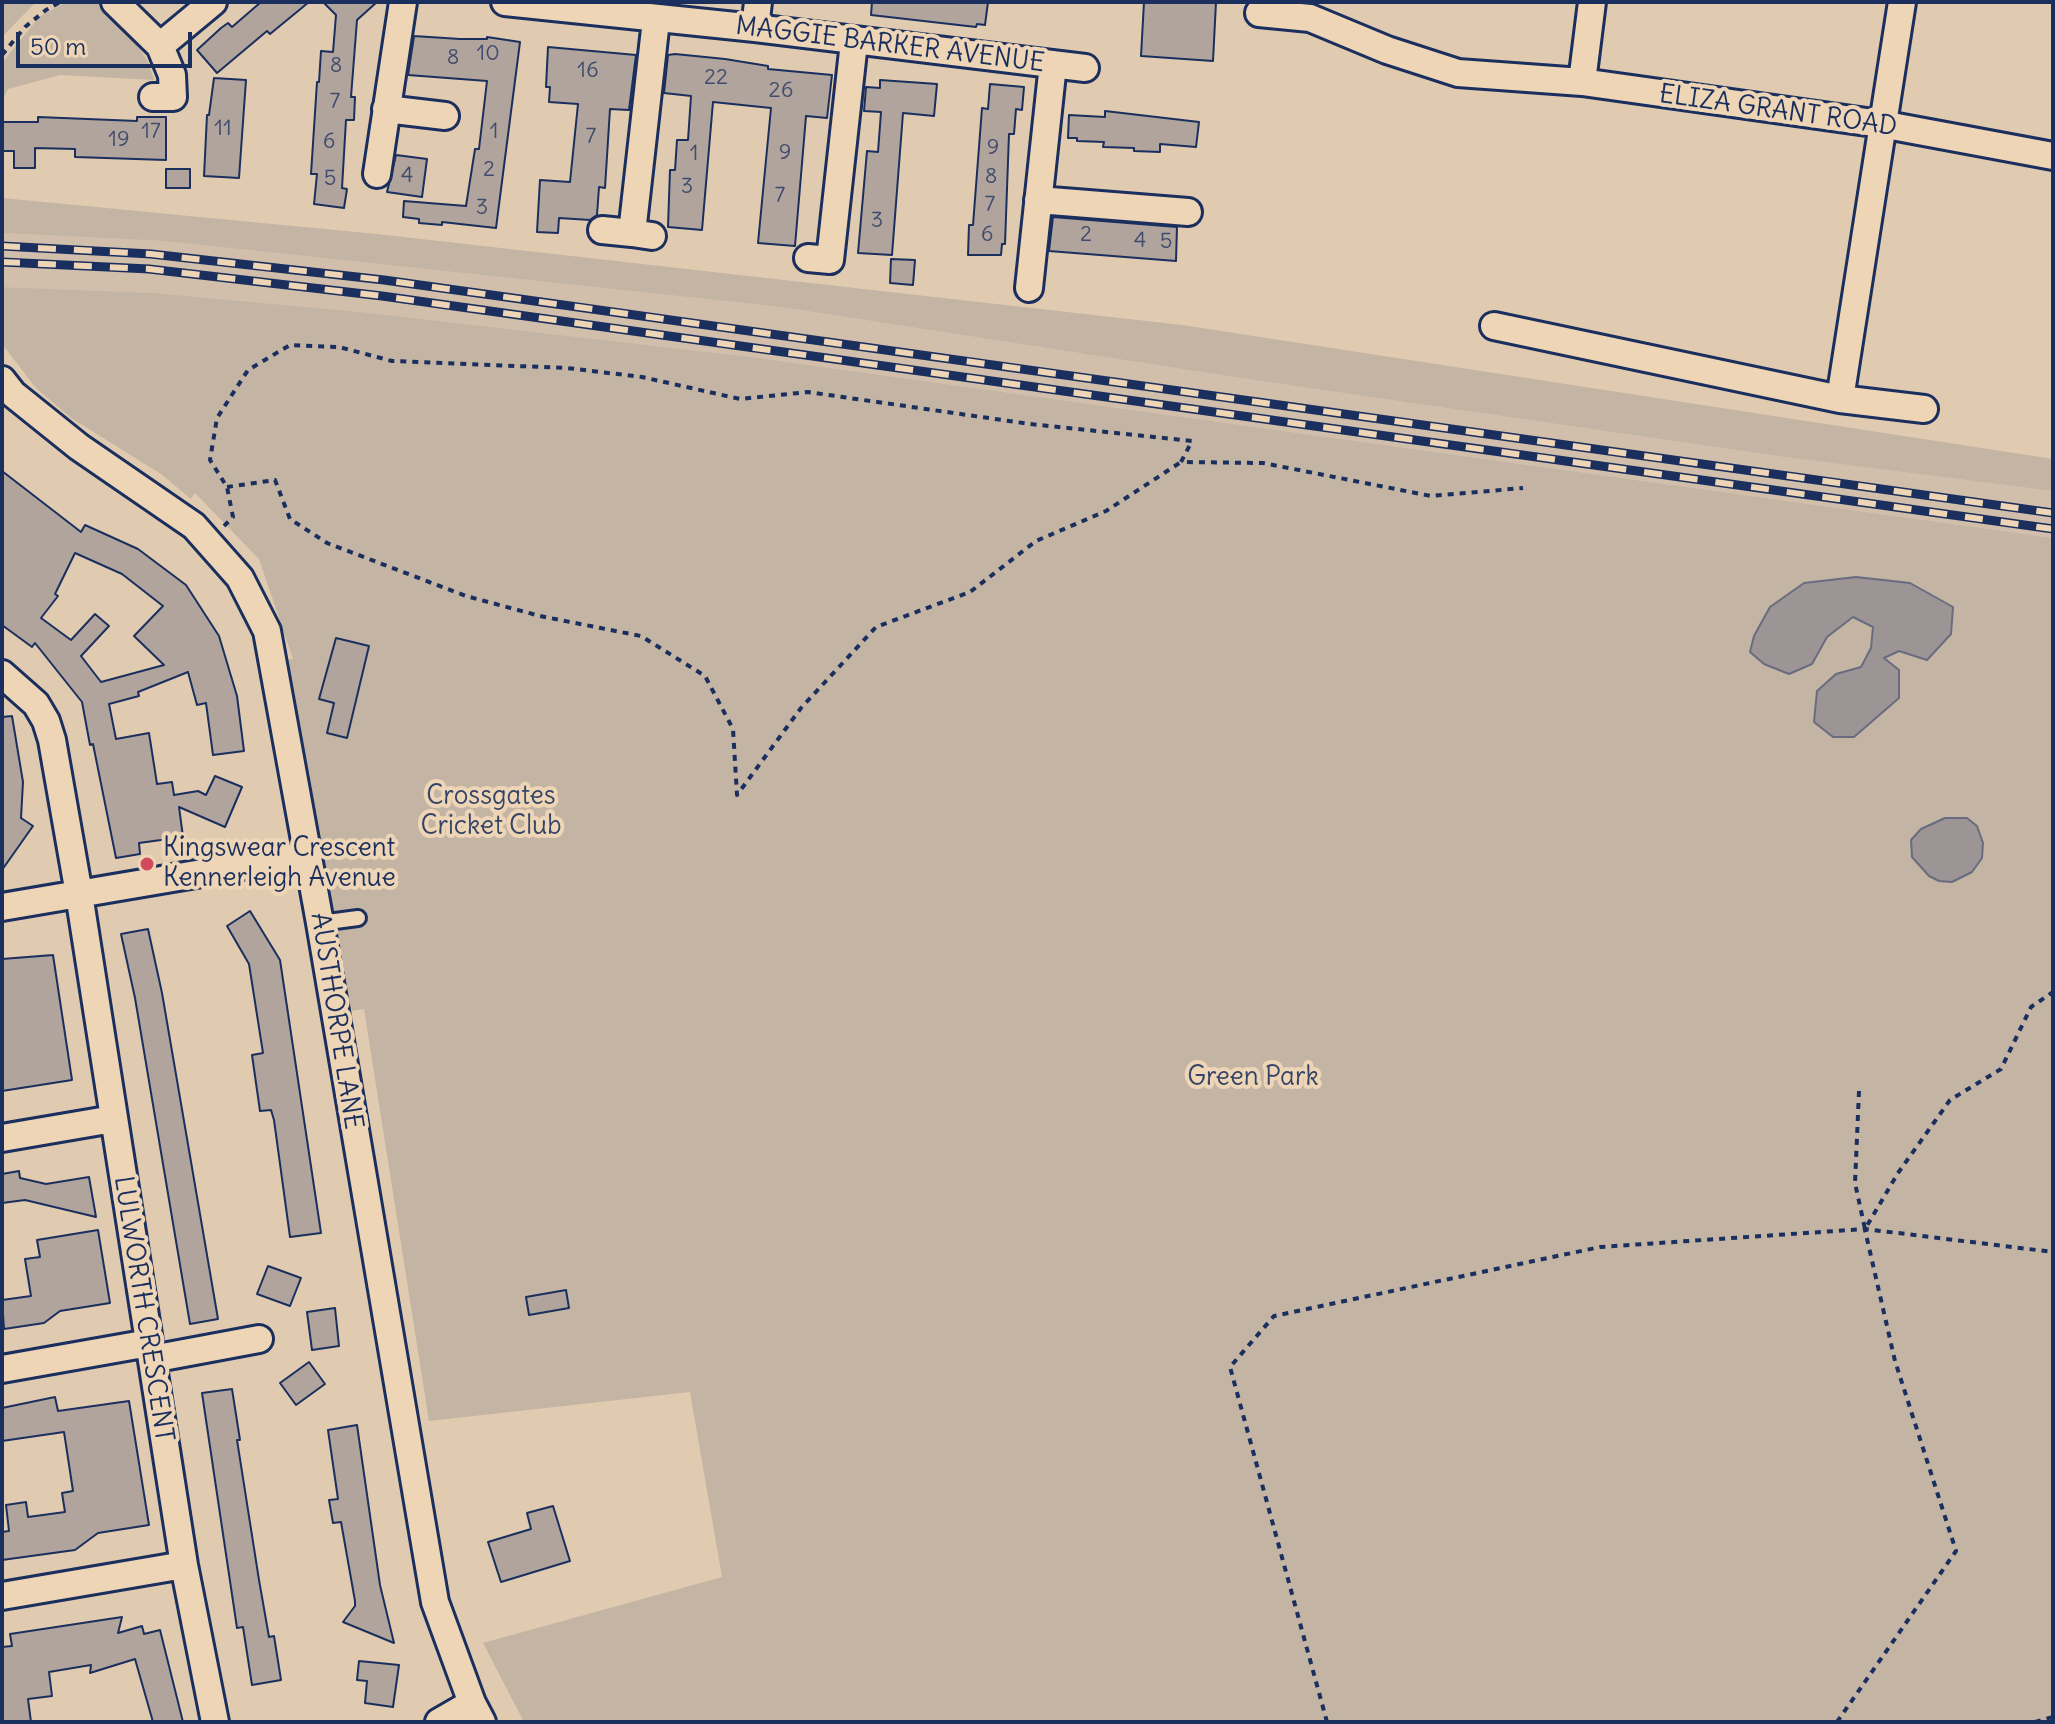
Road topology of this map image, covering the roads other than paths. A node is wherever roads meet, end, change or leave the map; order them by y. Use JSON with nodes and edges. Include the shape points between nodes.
{"nodes":[{"id":1,"x":115,"y":2,"type":"edge"},
{"id":2,"x":213,"y":2,"type":"edge"},
{"id":3,"x":403,"y":2,"type":"edge"},
{"id":4,"x":505,"y":2,"type":"edge"},
{"id":5,"x":758,"y":2,"type":"edge"},
{"id":6,"x":1592,"y":2,"type":"edge"},
{"id":7,"x":1902,"y":2,"type":"edge"},
{"id":8,"x":532,"y":4,"type":"edge"},
{"id":9,"x":1259,"y":13,"type":"dead end"},
{"id":10,"x":656,"y":20,"type":"junction"},
{"id":11,"x":755,"y":28,"type":"junction"},
{"id":12,"x":854,"y":42,"type":"junction"},
{"id":13,"x":160,"y":46,"type":"junction"},
{"id":14,"x":1053,"y":64,"type":"junction"},
{"id":15,"x":1085,"y":68,"type":"dead end"},
{"id":16,"x":1582,"y":82,"type":"junction"},
{"id":17,"x":153,"y":97,"type":"dead end"},
{"id":18,"x":386,"y":109,"type":"junction"},
{"id":19,"x":445,"y":116,"type":"dead end"},
{"id":20,"x":1881,"y":124,"type":"junction"},
{"id":21,"x":2053,"y":156,"type":"edge"},
{"id":22,"x":377,"y":174,"type":"dead end"},
{"id":23,"x":1038,"y":200,"type":"junction"},
{"id":24,"x":1188,"y":212,"type":"dead end"},
{"id":25,"x":602,"y":230,"type":"dead end"},
{"id":26,"x":830,"y":260,"type":"dead end"},
{"id":27,"x":1029,"y":288,"type":"dead end"},
{"id":28,"x":1494,"y":326,"type":"dead end"},
{"id":29,"x":2,"y":380,"type":"edge"},
{"id":30,"x":1840,"y":399,"type":"junction"},
{"id":31,"x":1924,"y":409,"type":"dead end"},
{"id":32,"x":2,"y":674,"type":"edge"},
{"id":33,"x":308,"y":855,"type":"junction"},
{"id":34,"x":79,"y":894,"type":"junction"},
{"id":35,"x":2,"y":907,"type":"edge"},
{"id":36,"x":358,"y":918,"type":"dead end"},
{"id":37,"x":320,"y":923,"type":"junction"},
{"id":38,"x":113,"y":1119,"type":"junction"},
{"id":39,"x":2,"y":1138,"type":"edge"},
{"id":40,"x":259,"y":1339,"type":"dead end"},
{"id":41,"x":150,"y":1351,"type":"junction"},
{"id":42,"x":2,"y":1369,"type":"edge"},
{"id":43,"x":184,"y":1565,"type":"junction"},
{"id":44,"x":2,"y":1596,"type":"edge"},
{"id":45,"x":477,"y":1713,"type":"edge"},
{"id":46,"x":215,"y":1722,"type":"edge"},
{"id":47,"x":439,"y":1722,"type":"edge"}],
"edges":[{"from":1,"to":13,"type":"street"},
{"from":2,"to":13,"type":"street"},
{"from":3,"to":18,"type":"street"},
{"from":4,"to":8,"type":"street","name":"MAGGIE BARKER AVENUE"},
{"from":5,"to":11,"type":"street"},
{"from":6,"to":16,"type":"street"},
{"from":7,"to":20,"type":"street"},
{"from":8,"to":10,"type":"street","name":"MAGGIE BARKER AVENUE"},
{"from":9,"to":16,"type":"street","name":"ELIZA GRANT ROAD","via":[[1310,18],[1458,73]]},
{"from":10,"to":11,"type":"street","name":"MAGGIE BARKER AVENUE"},
{"from":10,"to":25,"type":"street","via":[[642,235]]},
{"from":11,"to":12,"type":"street","name":"MAGGIE BARKER AVENUE"},
{"from":12,"to":14,"type":"street","name":"MAGGIE BARKER AVENUE"},
{"from":12,"to":26,"type":"street"},
{"from":13,"to":17,"type":"street","via":[[172,75],[173,97]]},
{"from":14,"to":15,"type":"street","name":"MAGGIE BARKER AVENUE"},
{"from":14,"to":23,"type":"street"},
{"from":16,"to":20,"type":"street","name":"ELIZA GRANT ROAD"},
{"from":18,"to":19,"type":"street"},
{"from":18,"to":22,"type":"street"},
{"from":20,"to":21,"type":"street","name":"ELIZA GRANT ROAD"},
{"from":20,"to":30,"type":"street"},
{"from":23,"to":24,"type":"street"},
{"from":23,"to":27,"type":"street"},
{"from":28,"to":30,"type":"street"},
{"from":29,"to":33,"type":"street","name":"AUSTHORPE LANE","via":[[79,447],[194,526],[240,578],[267,631]]},
{"from":30,"to":31,"type":"street"},
{"from":32,"to":34,"type":"street","name":"LULWORTH CRESCENT","via":[[36,704],[46,721]]},
{"from":33,"to":34,"type":"street"},
{"from":33,"to":37,"type":"street","name":"AUSTHORPE LANE"},
{"from":34,"to":35,"type":"street"},
{"from":34,"to":38,"type":"street","name":"LULWORTH CRESCENT"},
{"from":36,"to":37,"type":"lane"},
{"from":37,"to":45,"type":"street","name":"AUSTHORPE LANE","via":[[435,1602]]},
{"from":38,"to":39,"type":"street"},
{"from":38,"to":41,"type":"street","name":"LULWORTH CRESCENT"},
{"from":40,"to":41,"type":"street"},
{"from":41,"to":42,"type":"street"},
{"from":41,"to":43,"type":"street","name":"LULWORTH CRESCENT"},
{"from":43,"to":44,"type":"street"},
{"from":43,"to":46,"type":"street","name":"LULWORTH CRESCENT"},
{"from":45,"to":47,"type":"street"}]}
